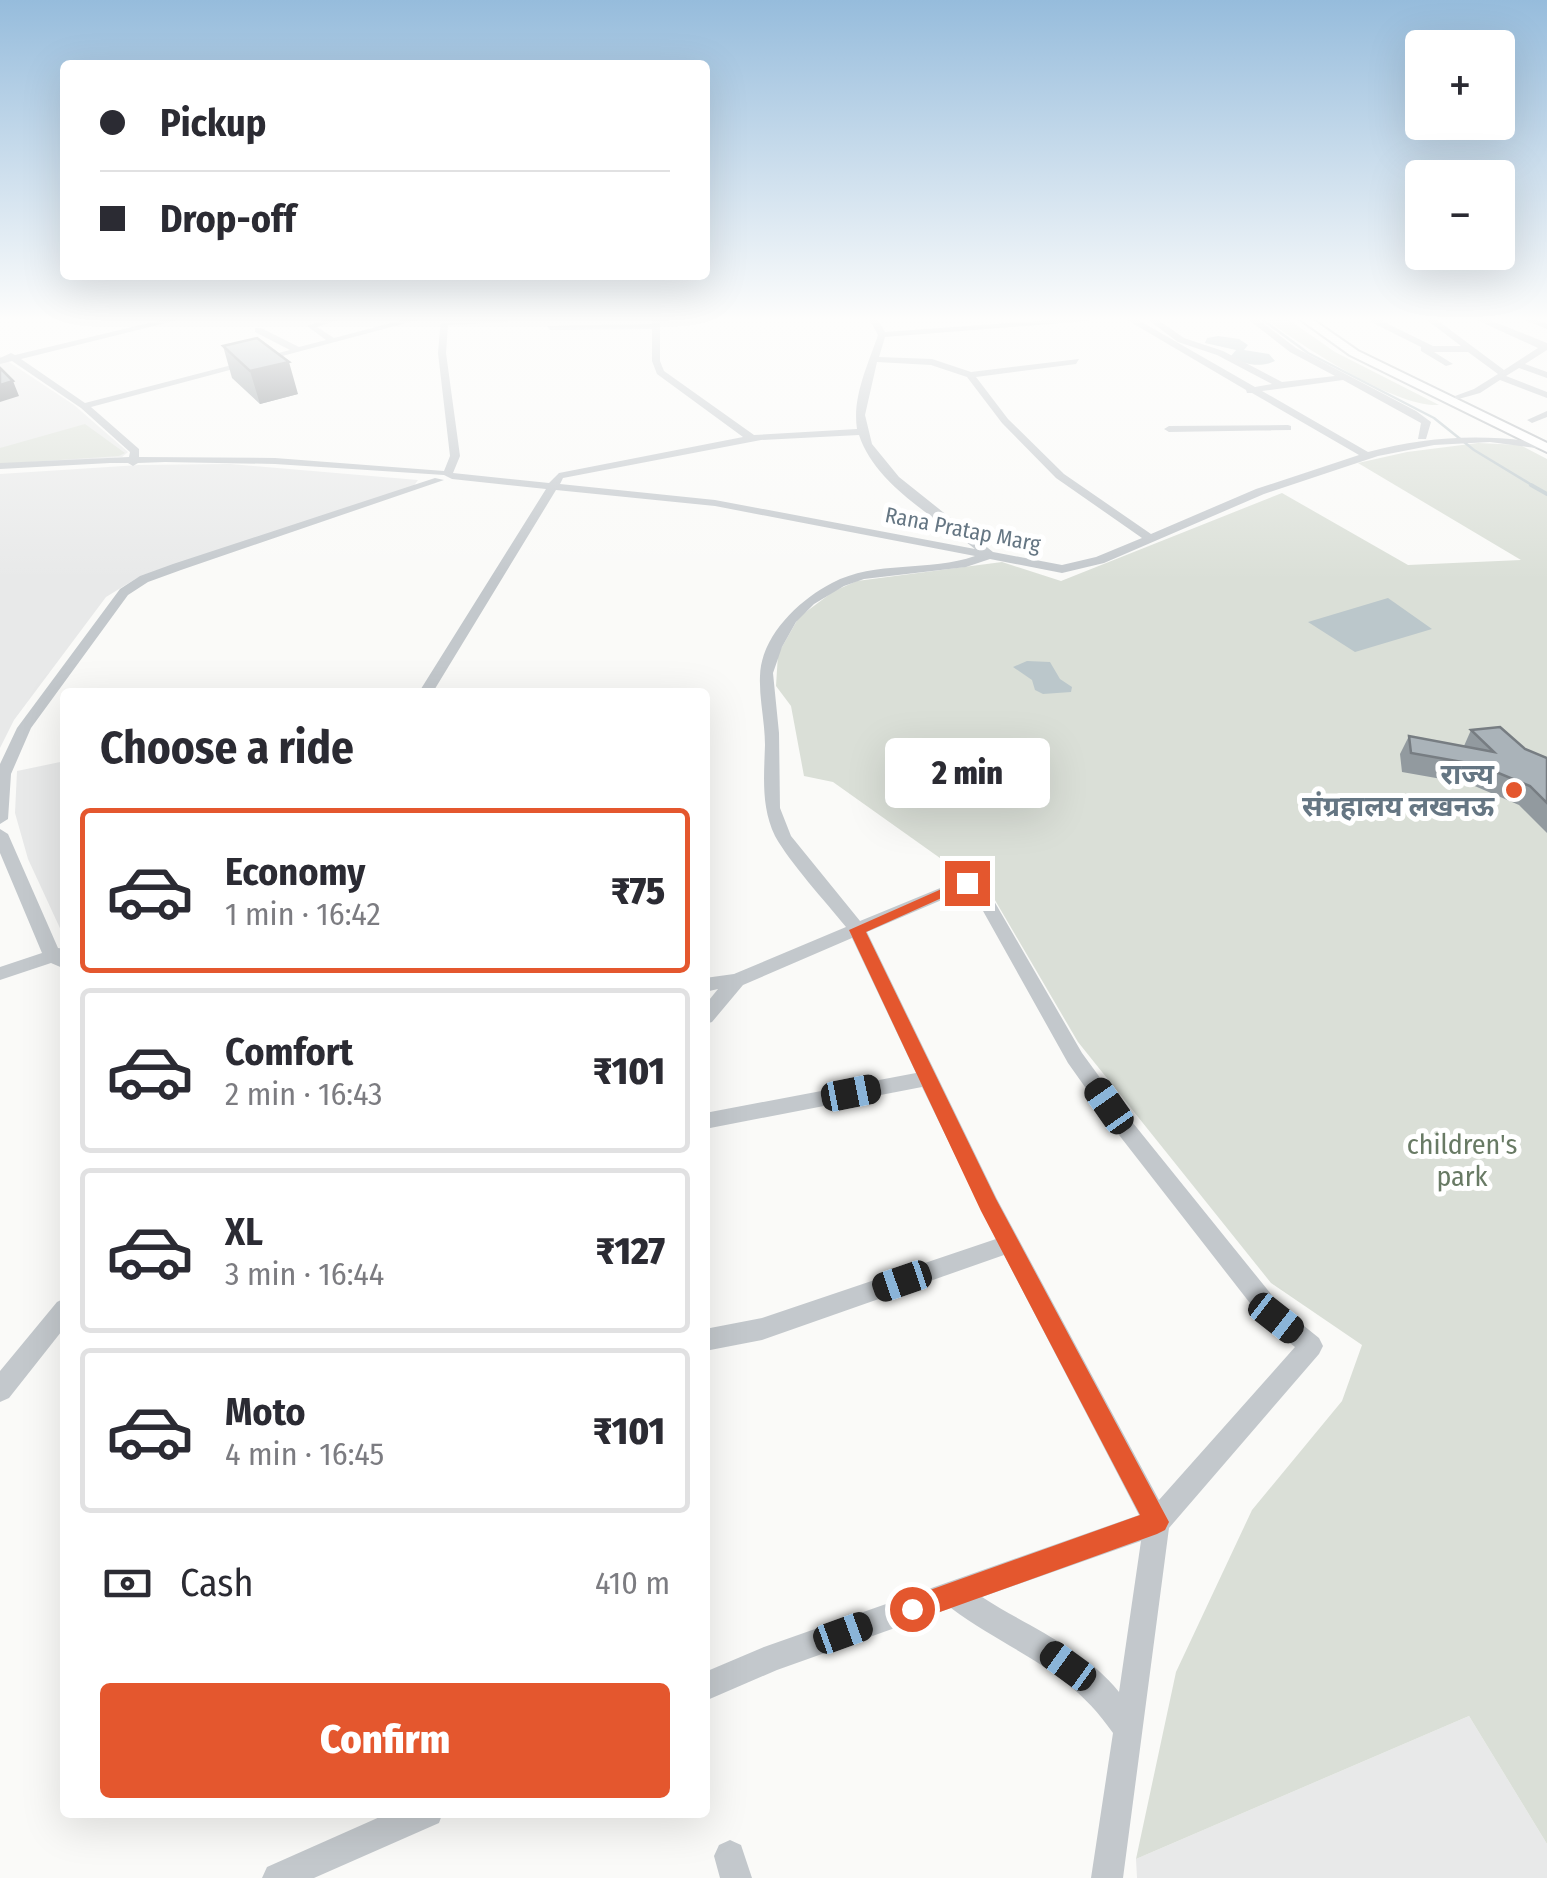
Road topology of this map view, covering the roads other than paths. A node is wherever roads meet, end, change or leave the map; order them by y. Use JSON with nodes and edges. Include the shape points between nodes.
{"nodes":[{"id":1,"x":89,"y":405,"type":"edge"},
{"id":2,"x":449,"y":405,"type":"edge"},
{"id":3,"x":705,"y":405,"type":"edge"},
{"id":4,"x":864,"y":405,"type":"edge"},
{"id":5,"x":993,"y":405,"type":"edge"},
{"id":6,"x":1275,"y":405,"type":"edge"},
{"id":7,"x":1396,"y":405,"type":"edge"},
{"id":8,"x":1458,"y":405,"type":"edge"},
{"id":9,"x":1470,"y":405,"type":"edge"},
{"id":10,"x":84,"y":406,"type":"joint"},
{"id":11,"x":1547,"y":414,"type":"edge"},
{"id":12,"x":1486,"y":418,"type":"junction"},
{"id":13,"x":1532,"y":420,"type":"dead end"},
{"id":14,"x":1288,"y":428,"type":"dead end"},
{"id":15,"x":1169,"y":429,"type":"dead end"},
{"id":16,"x":864,"y":432,"type":"junction"},
{"id":17,"x":1481,"y":437,"type":"junction"},
{"id":18,"x":752,"y":439,"type":"junction"},
{"id":19,"x":1421,"y":440,"type":"junction"},
{"id":20,"x":1546,"y":445,"type":"edge"},
{"id":21,"x":1366,"y":455,"type":"junction"},
{"id":22,"x":134,"y":461,"type":"junction"},
{"id":23,"x":0,"y":468,"type":"edge"},
{"id":24,"x":442,"y":476,"type":"junction"},
{"id":25,"x":551,"y":484,"type":"junction"},
{"id":26,"x":942,"y":518,"type":"junction"},
{"id":27,"x":1151,"y":539,"type":"junction"},
{"id":28,"x":912,"y":540,"type":"junction"},
{"id":29,"x":989,"y":555,"type":"junction"},
{"id":30,"x":428,"y":688,"type":"edge"},
{"id":31,"x":0,"y":819,"type":"edge"},
{"id":32,"x":0,"y":834,"type":"edge"},
{"id":33,"x":857,"y":930,"type":"junction"},
{"id":34,"x":60,"y":955,"type":"edge"},
{"id":35,"x":60,"y":957,"type":"edge"},
{"id":36,"x":0,"y":974,"type":"edge"},
{"id":37,"x":737,"y":980,"type":"junction"},
{"id":38,"x":710,"y":985,"type":"edge"},
{"id":39,"x":710,"y":1011,"type":"edge"},
{"id":40,"x":928,"y":1078,"type":"junction"},
{"id":41,"x":710,"y":1120,"type":"edge"},
{"id":42,"x":1010,"y":1244,"type":"junction"},
{"id":43,"x":60,"y":1316,"type":"edge"},
{"id":44,"x":710,"y":1339,"type":"edge"},
{"id":45,"x":0,"y":1390,"type":"edge"},
{"id":46,"x":1157,"y":1522,"type":"junction"},
{"id":47,"x":954,"y":1594,"type":"junction"},
{"id":48,"x":710,"y":1686,"type":"edge"},
{"id":49,"x":1126,"y":1727,"type":"junction"},
{"id":50,"x":414,"y":1818,"type":"edge"},
{"id":51,"x":278,"y":1878,"type":"edge"},
{"id":52,"x":1108,"y":1878,"type":"edge"}],
"edges":[{"from":1,"to":10,"type":"street"},
{"from":2,"to":24,"type":"street","via":[[455,456]]},
{"from":3,"to":18,"type":"street"},
{"from":4,"to":16,"type":"street"},
{"from":5,"to":27,"type":"street","via":[[1060,476]]},
{"from":6,"to":21,"type":"street"},
{"from":7,"to":19,"type":"street","via":[[1426,422]]},
{"from":8,"to":12,"type":"main road"},
{"from":9,"to":20,"type":"main road"},
{"from":10,"to":22,"type":"street","via":[[135,451]]},
{"from":11,"to":13,"type":"street"},
{"from":12,"to":17,"type":"street","via":[[1492,429]]},
{"from":12,"to":20,"type":"main road"},
{"from":14,"to":15,"type":"street"},
{"from":16,"to":18,"type":"street"},
{"from":16,"to":26,"type":"street","via":[[873,456]]},
{"from":17,"to":19,"type":"street","name":"Rana Pratap Marg"},
{"from":17,"to":20,"type":"street","name":"Rana Pratap Marg"},
{"from":18,"to":25,"type":"street","via":[[559,476]]},
{"from":19,"to":21,"type":"street","name":"Rana Pratap Marg"},
{"from":21,"to":27,"type":"street","name":"Rana Pratap Marg"},
{"from":22,"to":23,"type":"street","name":"Rana Pratap Marg"},
{"from":22,"to":24,"type":"street","name":"Rana Pratap Marg"},
{"from":24,"to":25,"type":"street","name":"Rana Pratap Marg"},
{"from":24,"to":31,"type":"street","via":[[177,566],[124,592],[24,728],[3,774]]},
{"from":25,"to":28,"type":"street","name":"Rana Pratap Marg","via":[[715,503]]},
{"from":25,"to":30,"type":"street"},
{"from":26,"to":28,"type":"street","via":[[938,530]]},
{"from":26,"to":29,"type":"street"},
{"from":27,"to":29,"type":"street","name":"Rana Pratap Marg","via":[[1062,569]]},
{"from":28,"to":29,"type":"street","name":"Rana Pratap Marg"},
{"from":29,"to":33,"type":"street","via":[[840,583],[810,601],[774,647],[766,673],[772,808],[784,838]]},
{"from":32,"to":34,"type":"street"},
{"from":33,"to":37,"type":"street"},
{"from":33,"to":40,"type":"street"},
{"from":33,"to":46,"type":"street","via":[[967,883],[984,898],[1075,1058],[1126,1129],[1276,1318],[1311,1346]]},
{"from":35,"to":36,"type":"street"},
{"from":37,"to":38,"type":"street"},
{"from":37,"to":39,"type":"street"},
{"from":40,"to":41,"type":"street"},
{"from":40,"to":42,"type":"street"},
{"from":42,"to":44,"type":"street","via":[[762,1329]]},
{"from":42,"to":46,"type":"street"},
{"from":43,"to":45,"type":"street"},
{"from":46,"to":47,"type":"street"},
{"from":46,"to":49,"type":"street"},
{"from":47,"to":48,"type":"street"},
{"from":47,"to":49,"type":"street","via":[[1094,1685]]},
{"from":49,"to":52,"type":"street"},
{"from":50,"to":51,"type":"street"}]}
